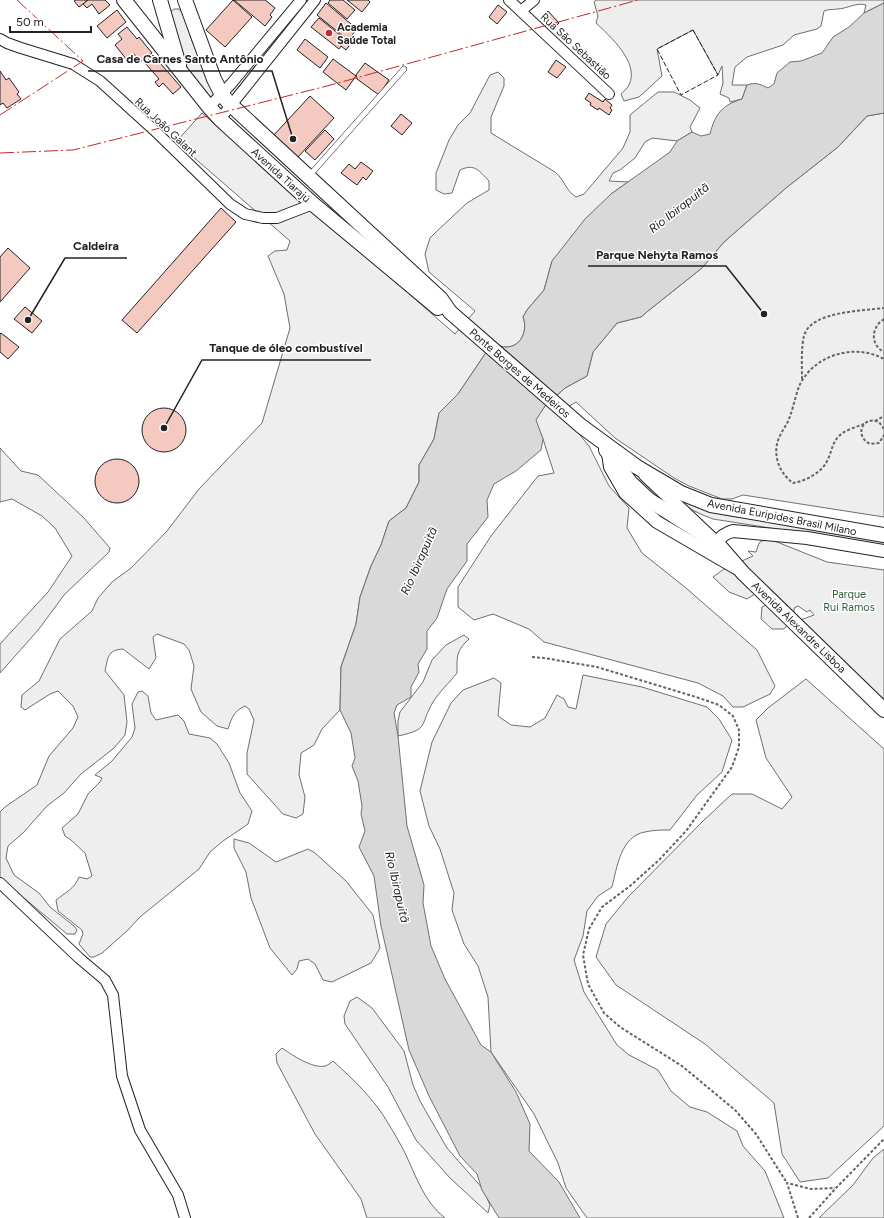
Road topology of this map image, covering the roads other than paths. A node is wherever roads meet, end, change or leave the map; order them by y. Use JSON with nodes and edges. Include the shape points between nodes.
{"nodes":[{"id":1,"x":124,"y":0,"type":"edge"},
{"id":2,"x":160,"y":0,"type":"edge"},
{"id":3,"x":185,"y":0,"type":"edge"},
{"id":4,"x":301,"y":0,"type":"edge"},
{"id":5,"x":315,"y":0,"type":"edge"},
{"id":6,"x":509,"y":0,"type":"edge"},
{"id":7,"x":534,"y":0,"type":"edge"},
{"id":8,"x":521,"y":11,"type":"junction"},
{"id":9,"x":0,"y":39,"type":"edge"},
{"id":10,"x":404,"y":69,"type":"dead end"},
{"id":11,"x":182,"y":74,"type":"junction"},
{"id":12,"x":609,"y":94,"type":"dead end"},
{"id":13,"x":226,"y":100,"type":"junction"},
{"id":14,"x":209,"y":107,"type":"junction"},
{"id":15,"x":220,"y":119,"type":"junction"},
{"id":16,"x":308,"y":177,"type":"junction"},
{"id":17,"x":313,"y":204,"type":"junction"},
{"id":18,"x":454,"y":316,"type":"junction"},
{"id":19,"x":581,"y":426,"type":"joint"},
{"id":20,"x":605,"y":447,"type":"junction"},
{"id":21,"x":637,"y":467,"type":"junction"},
{"id":22,"x":884,"y":536,"type":"edge"},
{"id":23,"x":717,"y":543,"type":"junction"},
{"id":24,"x":884,"y":551,"type":"edge"},
{"id":25,"x":743,"y":573,"type":"junction"},
{"id":26,"x":884,"y":710,"type":"edge"},
{"id":27,"x":0,"y":883,"type":"edge"},
{"id":28,"x":185,"y":1218,"type":"edge"}],
"edges":[{"from":1,"to":11,"type":"main road"},
{"from":2,"to":11,"type":"main road","name":"Avenida Tiarajú"},
{"from":3,"to":13,"type":"main road","name":"Avenida Tiarajú","via":[[214,79]]},
{"from":4,"to":13,"type":"street"},
{"from":5,"to":13,"type":"street"},
{"from":6,"to":8,"type":"street","name":"Rua São Sebastião"},
{"from":7,"to":8,"type":"street"},
{"from":8,"to":12,"type":"street","name":"Rua São Sebastião"},
{"from":9,"to":17,"type":"street","name":"Rua João Galant","via":[[20,48],[73,64],[100,82],[230,204],[246,214],[277,218]]},
{"from":10,"to":16,"type":"lane"},
{"from":11,"to":14,"type":"main road","name":"Avenida Tiarajú"},
{"from":13,"to":14,"type":"street"},
{"from":13,"to":15,"type":"street"},
{"from":13,"to":16,"type":"main road","name":"Avenida Tiarajú"},
{"from":14,"to":15,"type":"main road","name":"Avenida Tiarajú"},
{"from":15,"to":17,"type":"main road","name":"Avenida Tiarajú"},
{"from":16,"to":18,"type":"main road","name":"Avenida Tiarajú","via":[[441,299]]},
{"from":17,"to":18,"type":"main road","name":"Avenida Tiarajú","via":[[436,307]]},
{"from":18,"to":19,"type":"main road","name":"Ponte Borges de Medeiros"},
{"from":19,"to":20,"type":"main road","name":"Avenida Euripides Brasil Milano"},
{"from":20,"to":21,"type":"main road","name":"Avenida Euripides Brasil Milano"},
{"from":20,"to":23,"type":"main road","name":"Avenida Euripides Brasil Milano","via":[[630,482],[649,500]]},
{"from":20,"to":25,"type":"street","via":[[610,467],[625,493],[657,522]]},
{"from":21,"to":22,"type":"main road","name":"Avenida Euripides Brasil Milano","via":[[681,493],[711,505]]},
{"from":21,"to":23,"type":"street"},
{"from":23,"to":24,"type":"street","name":"Avenida Euripides Brasil Milano","via":[[720,537],[734,531],[807,538]]},
{"from":23,"to":25,"type":"main road","name":"Avenida Alexandre Lisboa"},
{"from":25,"to":26,"type":"main road","name":"Avenida Alexandre Lisboa"},
{"from":27,"to":28,"type":"street","via":[[105,980],[113,995],[122,1076],[140,1130],[178,1195]]}]}
